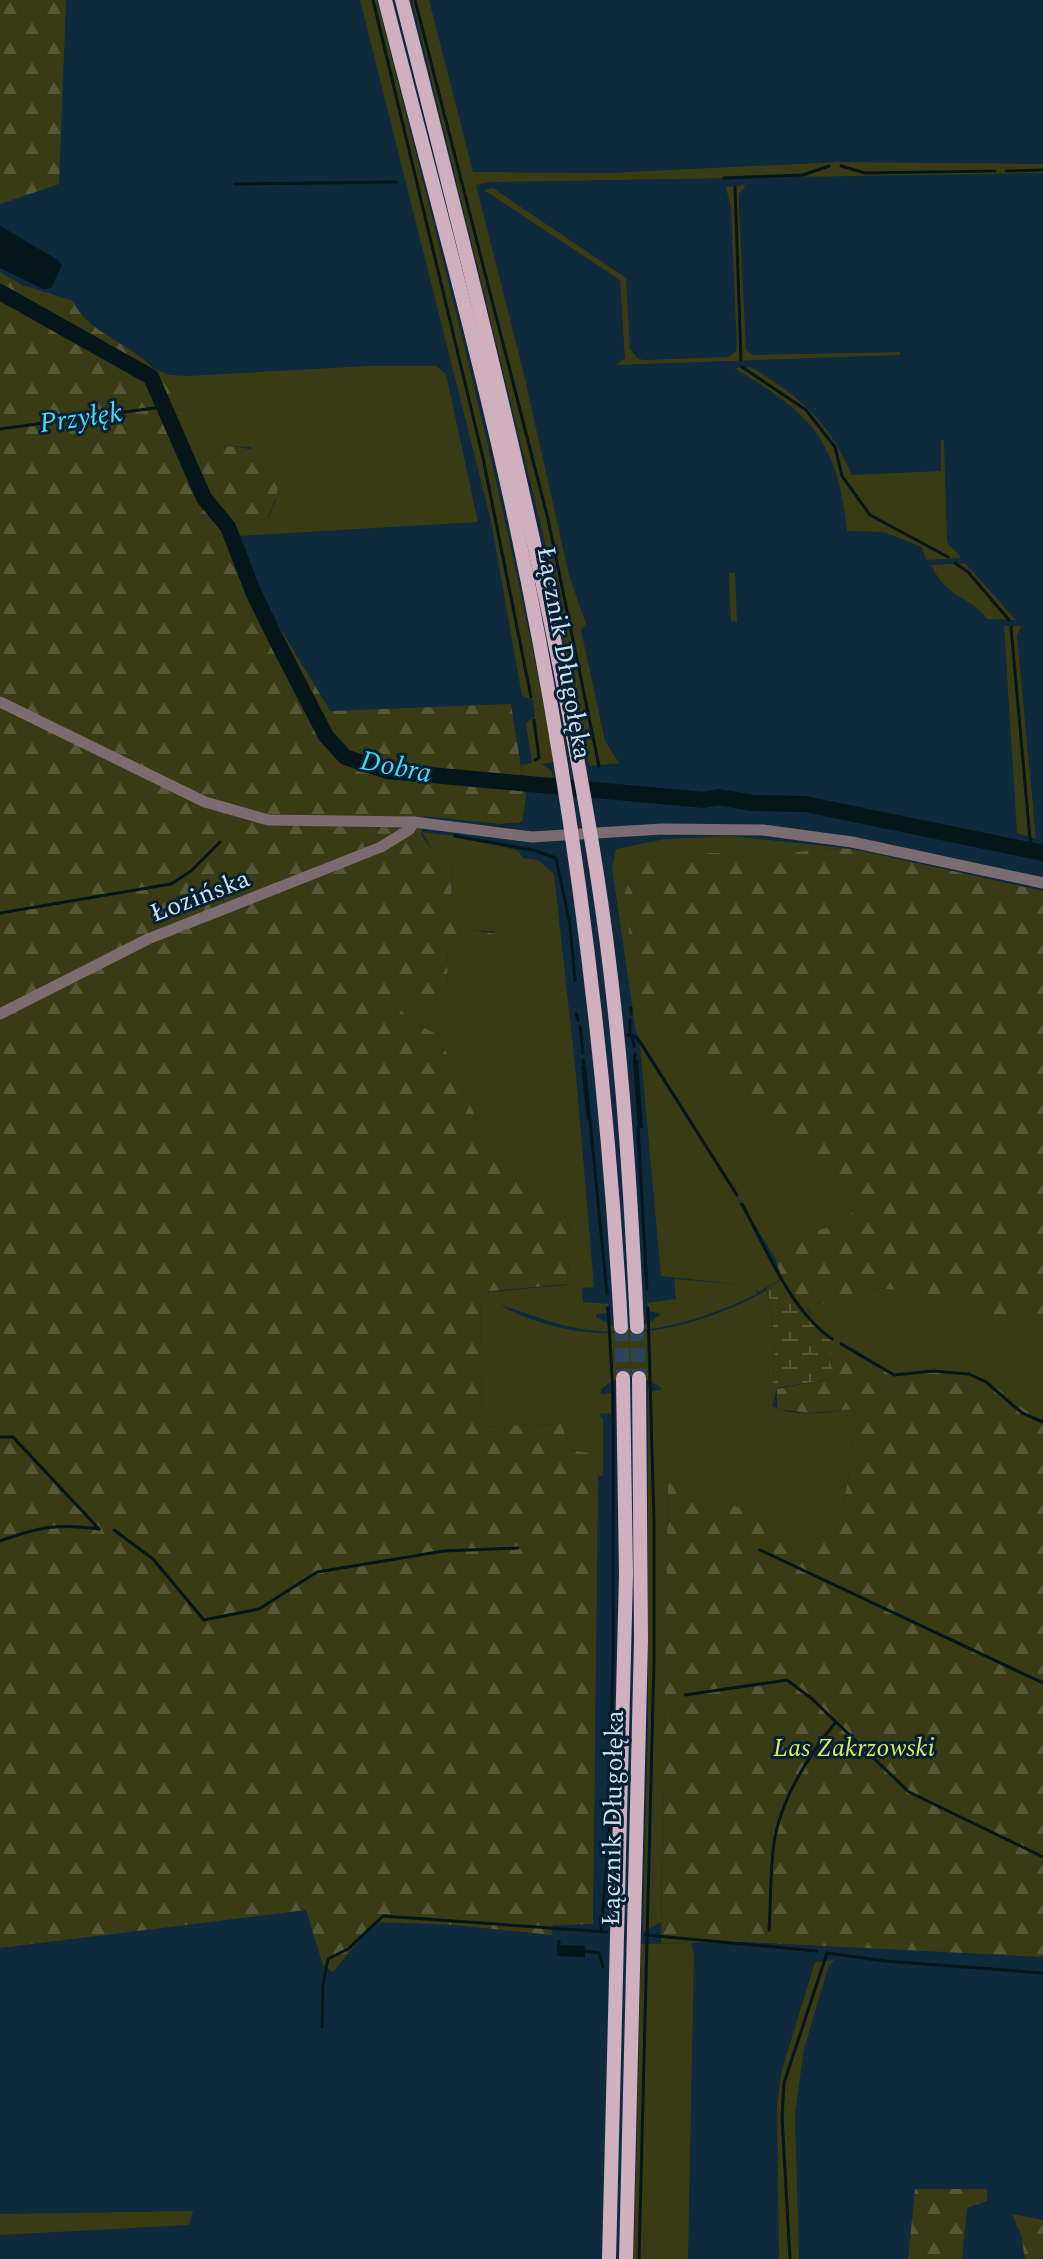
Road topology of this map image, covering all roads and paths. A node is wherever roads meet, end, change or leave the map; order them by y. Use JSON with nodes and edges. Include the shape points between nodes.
{"nodes":[{"id":1,"x":385,"y":0,"type":"edge"},
{"id":2,"x":402,"y":0,"type":"edge"},
{"id":3,"x":0,"y":702,"type":"edge"},
{"id":4,"x":414,"y":822,"type":"junction"},
{"id":5,"x":590,"y":835,"type":"junction"},
{"id":6,"x":572,"y":836,"type":"junction"},
{"id":7,"x":1043,"y":883,"type":"edge"},
{"id":8,"x":0,"y":1014,"type":"edge"},
{"id":9,"x":621,"y":1327,"type":"tunnel mouth"},
{"id":10,"x":637,"y":1327,"type":"tunnel mouth"},
{"id":11,"x":623,"y":1378,"type":"tunnel mouth"},
{"id":12,"x":639,"y":1378,"type":"tunnel mouth"},
{"id":13,"x":609,"y":2259,"type":"edge"},
{"id":14,"x":626,"y":2259,"type":"edge"}],
"edges":[{"from":1,"to":6,"type":"main road","name":"Łącznik Długołęka","via":[[511,504]]},
{"from":2,"to":5,"type":"main road","name":"Łącznik Długołęka","via":[[517,457]]},
{"from":3,"to":4,"type":"street","via":[[240,814],[279,820]]},
{"from":4,"to":6,"type":"street","via":[[522,837]]},
{"from":4,"to":8,"type":"street","name":"Łozińska","via":[[381,847],[148,939]]},
{"from":5,"to":6,"type":"street"},
{"from":5,"to":7,"type":"street","via":[[694,828],[798,833]]},
{"from":5,"to":10,"type":"main road","name":"Łącznik Długołęka","via":[[616,1034]]},
{"from":6,"to":9,"type":"main road","name":"Łącznik Długołęka","via":[[602,1066]]},
{"from":11,"to":13,"type":"main road","name":"Łącznik Długołęka","via":[[625,1631]]},
{"from":12,"to":14,"type":"main road","name":"Łącznik Długołęka","via":[[641,1667]]}]}
